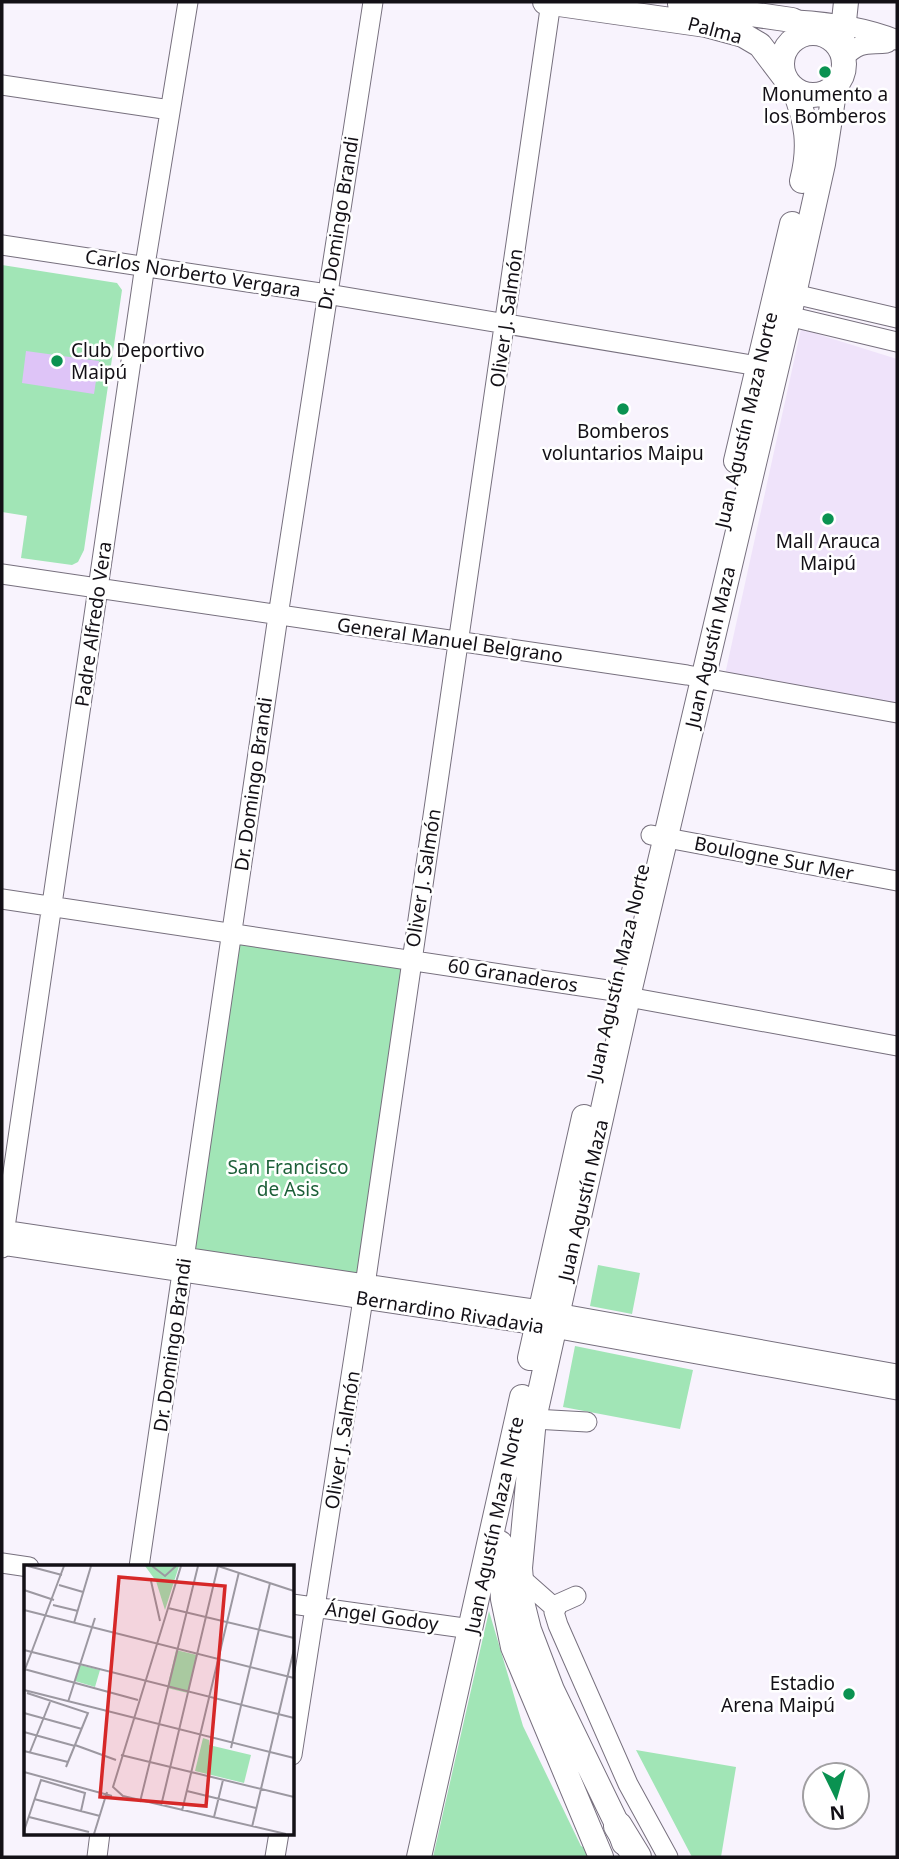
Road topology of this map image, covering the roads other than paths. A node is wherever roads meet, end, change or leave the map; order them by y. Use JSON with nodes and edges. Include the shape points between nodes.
{"nodes":[{"id":1,"x":188,"y":2,"type":"edge"},
{"id":2,"x":373,"y":2,"type":"edge"},
{"id":3,"x":549,"y":2,"type":"edge"},
{"id":4,"x":664,"y":2,"type":"edge"},
{"id":5,"x":837,"y":29,"type":"edge"},
{"id":6,"x":897,"y":41,"type":"edge"},
{"id":7,"x":789,"y":83,"type":"junction"},
{"id":8,"x":2,"y":85,"type":"edge"},
{"id":9,"x":835,"y":86,"type":"junction"},
{"id":10,"x":170,"y":110,"type":"junction"},
{"id":11,"x":2,"y":244,"type":"edge"},
{"id":12,"x":145,"y":265,"type":"junction"},
{"id":13,"x":327,"y":294,"type":"junction"},
{"id":14,"x":791,"y":305,"type":"junction"},
{"id":15,"x":897,"y":318,"type":"edge"},
{"id":16,"x":506,"y":323,"type":"junction"},
{"id":17,"x":897,"y":342,"type":"edge"},
{"id":18,"x":758,"y":366,"type":"junction"},
{"id":19,"x":2,"y":574,"type":"edge"},
{"id":20,"x":98,"y":589,"type":"junction"},
{"id":21,"x":278,"y":616,"type":"junction"},
{"id":22,"x":459,"y":642,"type":"junction"},
{"id":23,"x":695,"y":676,"type":"junction"},
{"id":24,"x":897,"y":713,"type":"edge"},
{"id":25,"x":659,"y":836,"type":"junction"},
{"id":26,"x":897,"y":881,"type":"edge"},
{"id":27,"x":2,"y":899,"type":"edge"},
{"id":28,"x":52,"y":906,"type":"junction"},
{"id":29,"x":231,"y":932,"type":"junction"},
{"id":30,"x":411,"y":960,"type":"junction"},
{"id":31,"x":621,"y":994,"type":"junction"},
{"id":32,"x":897,"y":1046,"type":"edge"},
{"id":33,"x":2,"y":1239,"type":"edge"},
{"id":34,"x":184,"y":1264,"type":"junction"},
{"id":35,"x":364,"y":1292,"type":"junction"},
{"id":36,"x":547,"y":1319,"type":"junction"},
{"id":37,"x":737,"y":1353,"type":"junction"},
{"id":38,"x":897,"y":1374,"type":"edge"},
{"id":39,"x":897,"y":1390,"type":"edge"},
{"id":40,"x":534,"y":1419,"type":"junction"},
{"id":41,"x":587,"y":1422,"type":"dead end"},
{"id":42,"x":507,"y":1469,"type":"junction"},
{"id":43,"x":2,"y":1563,"type":"edge"},
{"id":44,"x":139,"y":1565,"type":"edge"},
{"id":45,"x":24,"y":1566,"type":"edge"},
{"id":46,"x":521,"y":1578,"type":"junction"},
{"id":47,"x":576,"y":1596,"type":"dead end"},
{"id":48,"x":294,"y":1604,"type":"edge"},
{"id":49,"x":316,"y":1607,"type":"junction"},
{"id":50,"x":556,"y":1609,"type":"junction"},
{"id":51,"x":471,"y":1629,"type":"junction"},
{"id":52,"x":294,"y":1743,"type":"edge"},
{"id":53,"x":618,"y":1826,"type":"junction"},
{"id":54,"x":100,"y":1834,"type":"edge"},
{"id":55,"x":279,"y":1834,"type":"edge"},
{"id":56,"x":97,"y":1857,"type":"edge"},
{"id":57,"x":275,"y":1857,"type":"edge"},
{"id":58,"x":419,"y":1857,"type":"edge"},
{"id":59,"x":601,"y":1857,"type":"edge"},
{"id":60,"x":628,"y":1857,"type":"edge"},
{"id":61,"x":637,"y":1857,"type":"edge"},
{"id":62,"x":668,"y":1857,"type":"edge"}],
"edges":[{"from":1,"to":10,"type":"street","name":"Padre Alfredo Vera"},
{"from":2,"to":13,"type":"street","name":"Dr. Domingo Brandi"},
{"from":3,"to":7,"type":"main road","name":"Palma","via":[[706,25],[743,35],[760,45]]},
{"from":3,"to":16,"type":"street","name":"Oliver J. Salmón"},
{"from":4,"to":5,"type":"main road","name":"Palma"},
{"from":5,"to":6,"type":"street","name":"Palma"},
{"from":5,"to":6,"type":"street","name":"Palma","via":[[855,47]]},
{"from":5,"to":7,"type":"main road","via":[[806,33],[790,42],[782,59]]},
{"from":5,"to":9,"type":"main road","via":[[842,77]]},
{"from":7,"to":9,"type":"main road","via":[[804,94],[815,95]]},
{"from":7,"to":18,"type":"main road","name":"Juan Agustín Maza Norte","via":[[805,125],[807,160]]},
{"from":8,"to":10,"type":"street"},
{"from":9,"to":14,"type":"main road","name":"Juan Agustín Maza","via":[[823,164]]},
{"from":10,"to":12,"type":"street","name":"Padre Alfredo Vera"},
{"from":11,"to":12,"type":"street","name":"Carlos Norberto Vergara"},
{"from":12,"to":13,"type":"street","name":"Carlos Norberto Vergara"},
{"from":12,"to":20,"type":"street","name":"Padre Alfredo Vera"},
{"from":13,"to":16,"type":"street","name":"Carlos Norberto Vergara"},
{"from":13,"to":21,"type":"street","name":"Dr. Domingo Brandi"},
{"from":14,"to":15,"type":"street"},
{"from":14,"to":17,"type":"street"},
{"from":14,"to":23,"type":"main road","name":"Juan Agustín Maza"},
{"from":16,"to":18,"type":"street","name":"Carlos Norberto Vergara"},
{"from":16,"to":22,"type":"street","name":"Oliver J. Salmón"},
{"from":18,"to":23,"type":"main road","name":"Juan Agustín Maza Norte"},
{"from":19,"to":20,"type":"street","name":"General Manuel Belgrano"},
{"from":20,"to":21,"type":"street","name":"General Manuel Belgrano"},
{"from":20,"to":28,"type":"street","name":"Padre Alfredo Vera"},
{"from":21,"to":22,"type":"street","name":"General Manuel Belgrano"},
{"from":21,"to":29,"type":"street","name":"Dr. Domingo Brandi"},
{"from":22,"to":23,"type":"street","name":"General Manuel Belgrano"},
{"from":22,"to":30,"type":"street","name":"Oliver J. Salmón"},
{"from":23,"to":24,"type":"street","name":"General Manuel Belgrano"},
{"from":23,"to":25,"type":"main road","name":"Juan Agustín Maza Norte"},
{"from":25,"to":26,"type":"street","name":"Boulogne Sur Mer"},
{"from":25,"to":31,"type":"main road","name":"Juan Agustín Maza Norte"},
{"from":27,"to":28,"type":"street","name":"60 Granaderos"},
{"from":28,"to":29,"type":"street","name":"60 Granaderos"},
{"from":28,"to":33,"type":"street","name":"Padre Alfredo Vera"},
{"from":29,"to":30,"type":"street","name":"60 Granaderos"},
{"from":29,"to":34,"type":"street","name":"Dr. Domingo Brandi"},
{"from":30,"to":31,"type":"street","name":"60 Granaderos"},
{"from":30,"to":35,"type":"street","name":"Oliver J. Salmón"},
{"from":31,"to":32,"type":"street","name":"60 Granaderos"},
{"from":31,"to":36,"type":"main road","name":"Juan Agustín Maza Norte"},
{"from":33,"to":34,"type":"street","name":"Bernardino Rivadavia"},
{"from":34,"to":35,"type":"street","name":"Bernardino Rivadavia"},
{"from":34,"to":44,"type":"street","name":"Dr. Domingo Brandi"},
{"from":35,"to":36,"type":"street","name":"Bernardino Rivadavia"},
{"from":35,"to":49,"type":"street","name":"Oliver J. Salmón"},
{"from":36,"to":37,"type":"street","name":"Bernardino Rivadavia"},
{"from":36,"to":40,"type":"main road"},
{"from":36,"to":42,"type":"main road","name":"Juan Agustín Maza Norte"},
{"from":37,"to":38,"type":"street","name":"Bernardino Rivadavia"},
{"from":37,"to":39,"type":"street","name":"Bernardino Rivadavia"},
{"from":40,"to":41,"type":"street"},
{"from":40,"to":46,"type":"main road"},
{"from":42,"to":51,"type":"main road","name":"Juan Agustín Maza Norte"},
{"from":42,"to":59,"type":"main road","via":[[499,1549],[513,1647]]},
{"from":43,"to":45,"type":"street"},
{"from":46,"to":50,"type":"street"},
{"from":46,"to":53,"type":"main road","via":[[529,1630]]},
{"from":47,"to":50,"type":"street"},
{"from":48,"to":49,"type":"street","name":"Ángel Godoy"},
{"from":49,"to":51,"type":"street","name":"Ángel Godoy"},
{"from":49,"to":52,"type":"street","name":"Oliver J. Salmón"},
{"from":50,"to":62,"type":"street","via":[[558,1625],[628,1784]]},
{"from":51,"to":58,"type":"main road","name":"Juan Agustín Maza Norte"},
{"from":53,"to":60,"type":"main road"},
{"from":53,"to":61,"type":"highway"},
{"from":54,"to":56,"type":"street"},
{"from":55,"to":57,"type":"street"}]}
